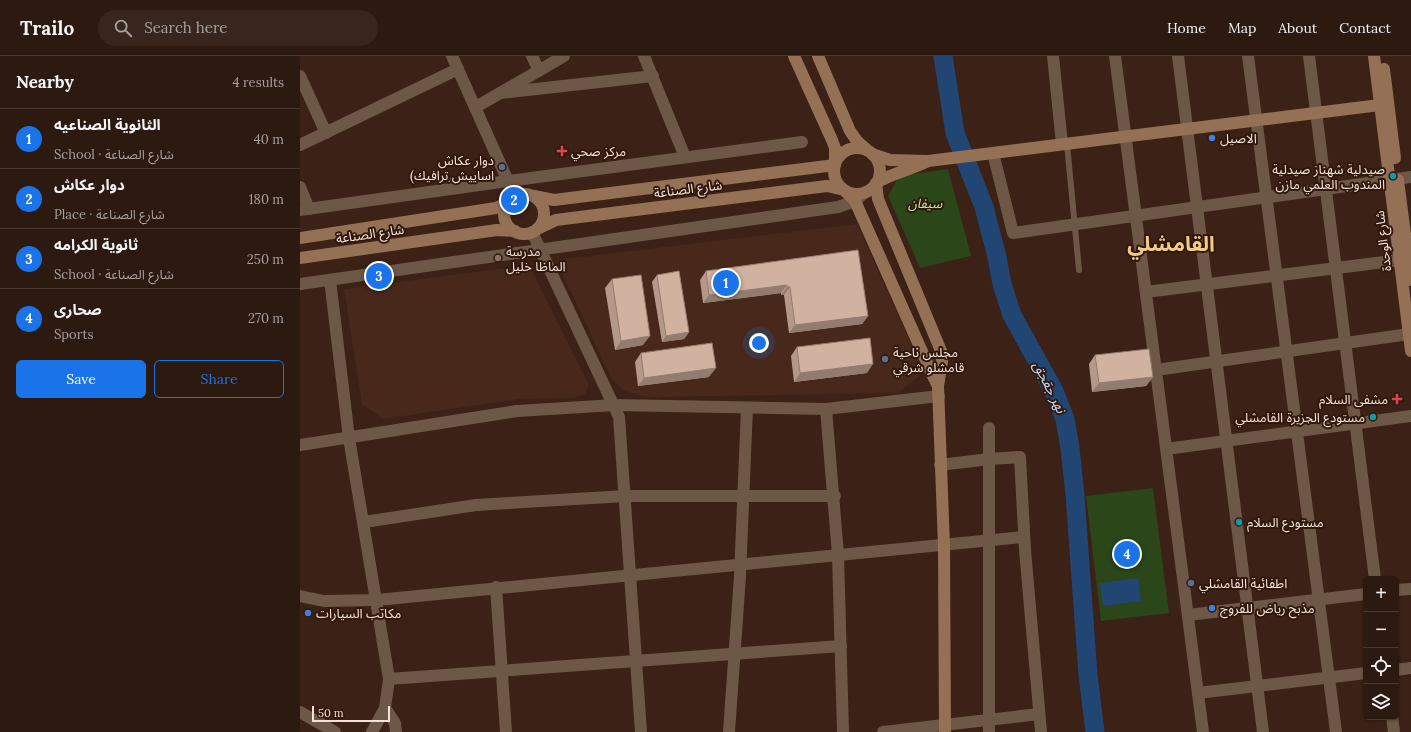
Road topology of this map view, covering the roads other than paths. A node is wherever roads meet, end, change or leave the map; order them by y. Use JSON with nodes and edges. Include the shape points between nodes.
{"nodes":[{"id":1,"x":452,"y":56,"type":"edge"},
{"id":2,"x":532,"y":56,"type":"edge"},
{"id":3,"x":564,"y":56,"type":"edge"},
{"id":4,"x":644,"y":56,"type":"edge"},
{"id":5,"x":794,"y":56,"type":"edge"},
{"id":6,"x":818,"y":56,"type":"edge"},
{"id":7,"x":1053,"y":56,"type":"edge"},
{"id":8,"x":1118,"y":56,"type":"edge"},
{"id":9,"x":1178,"y":56,"type":"edge"},
{"id":10,"x":1248,"y":56,"type":"edge"},
{"id":11,"x":1309,"y":56,"type":"edge"},
{"id":12,"x":1374,"y":56,"type":"edge"},
{"id":13,"x":1382,"y":56,"type":"edge"},
{"id":14,"x":458,"y":69,"type":"junction"},
{"id":15,"x":539,"y":71,"type":"junction"},
{"id":16,"x":300,"y":76,"type":"edge"},
{"id":17,"x":652,"y":76,"type":"junction"},
{"id":18,"x":500,"y":93,"type":"junction"},
{"id":19,"x":1384,"y":104,"type":"junction"},
{"id":20,"x":476,"y":107,"type":"junction"},
{"id":21,"x":1317,"y":113,"type":"junction"},
{"id":22,"x":1256,"y":120,"type":"junction"},
{"id":23,"x":1187,"y":129,"type":"junction"},
{"id":24,"x":326,"y":133,"type":"junction"},
{"id":25,"x":1125,"y":137,"type":"junction"},
{"id":26,"x":802,"y":142,"type":"dead end"},
{"id":27,"x":1064,"y":144,"type":"junction"},
{"id":28,"x":300,"y":145,"type":"edge"},
{"id":29,"x":871,"y":153,"type":"junction"},
{"id":30,"x":989,"y":153,"type":"junction"},
{"id":31,"x":685,"y":157,"type":"junction"},
{"id":32,"x":928,"y":161,"type":"junction"},
{"id":33,"x":835,"y":165,"type":"junction"},
{"id":34,"x":1411,"y":177,"type":"edge"},
{"id":35,"x":1394,"y":179,"type":"junction"},
{"id":36,"x":508,"y":181,"type":"junction"},
{"id":37,"x":876,"y":183,"type":"junction"},
{"id":38,"x":300,"y":187,"type":"edge"},
{"id":39,"x":1326,"y":189,"type":"junction"},
{"id":40,"x":844,"y":190,"type":"junction"},
{"id":41,"x":865,"y":192,"type":"junction"},
{"id":42,"x":534,"y":196,"type":"junction"},
{"id":43,"x":1266,"y":197,"type":"junction"},
{"id":44,"x":513,"y":199,"type":"junction"},
{"id":45,"x":856,"y":201,"type":"junction"},
{"id":46,"x":1197,"y":207,"type":"junction"},
{"id":47,"x":305,"y":210,"type":"edge"},
{"id":48,"x":1136,"y":216,"type":"junction"},
{"id":49,"x":1075,"y":224,"type":"junction"},
{"id":50,"x":515,"y":231,"type":"junction"},
{"id":51,"x":534,"y":231,"type":"junction"},
{"id":52,"x":300,"y":238,"type":"edge"},
{"id":53,"x":540,"y":250,"type":"junction"},
{"id":54,"x":300,"y":258,"type":"edge"},
{"id":55,"x":1400,"y":260,"type":"junction"},
{"id":56,"x":1336,"y":268,"type":"junction"},
{"id":57,"x":1079,"y":270,"type":"dead end"},
{"id":58,"x":1276,"y":276,"type":"junction"},
{"id":59,"x":330,"y":280,"type":"junction"},
{"id":60,"x":1411,"y":280,"type":"edge"},
{"id":61,"x":300,"y":284,"type":"edge"},
{"id":62,"x":1207,"y":284,"type":"junction"},
{"id":63,"x":1146,"y":292,"type":"junction"},
{"id":64,"x":1409,"y":334,"type":"junction"},
{"id":65,"x":1345,"y":343,"type":"junction"},
{"id":66,"x":1411,"y":351,"type":"edge"},
{"id":67,"x":1286,"y":352,"type":"junction"},
{"id":68,"x":1217,"y":361,"type":"junction"},
{"id":69,"x":1156,"y":370,"type":"junction"},
{"id":70,"x":939,"y":391,"type":"junction"},
{"id":71,"x":615,"y":405,"type":"junction"},
{"id":72,"x":746,"y":408,"type":"junction"},
{"id":73,"x":826,"y":409,"type":"junction"},
{"id":74,"x":1411,"y":416,"type":"edge"},
{"id":75,"x":1355,"y":423,"type":"junction"},
{"id":76,"x":989,"y":428,"type":"dead end"},
{"id":77,"x":1297,"y":431,"type":"junction"},
{"id":78,"x":349,"y":438,"type":"junction"},
{"id":79,"x":1227,"y":440,"type":"junction"},
{"id":80,"x":300,"y":445,"type":"edge"},
{"id":81,"x":1166,"y":449,"type":"junction"},
{"id":82,"x":989,"y":459,"type":"junction"},
{"id":83,"x":940,"y":465,"type":"junction"},
{"id":84,"x":744,"y":495,"type":"junction"},
{"id":85,"x":626,"y":496,"type":"junction"},
{"id":86,"x":835,"y":496,"type":"junction"},
{"id":87,"x":364,"y":522,"type":"junction"},
{"id":88,"x":1024,"y":537,"type":"junction"},
{"id":89,"x":989,"y":539,"type":"junction"},
{"id":90,"x":944,"y":546,"type":"junction"},
{"id":91,"x":838,"y":555,"type":"junction"},
{"id":92,"x":740,"y":564,"type":"junction"},
{"id":93,"x":630,"y":575,"type":"junction"},
{"id":94,"x":1375,"y":576,"type":"edge"},
{"id":95,"x":496,"y":587,"type":"junction"},
{"id":96,"x":1411,"y":589,"type":"edge"},
{"id":97,"x":1399,"y":590,"type":"edge"},
{"id":98,"x":1363,"y":594,"type":"edge"},
{"id":99,"x":300,"y":596,"type":"edge"},
{"id":100,"x":1318,"y":599,"type":"junction"},
{"id":101,"x":377,"y":600,"type":"junction"},
{"id":102,"x":1248,"y":607,"type":"junction"},
{"id":103,"x":1188,"y":615,"type":"junction"},
{"id":104,"x":841,"y":646,"type":"junction"},
{"id":105,"x":735,"y":654,"type":"junction"},
{"id":106,"x":635,"y":660,"type":"junction"},
{"id":107,"x":1411,"y":668,"type":"edge"},
{"id":108,"x":1399,"y":670,"type":"edge"},
{"id":109,"x":502,"y":671,"type":"junction"},
{"id":110,"x":1363,"y":674,"type":"edge"},
{"id":111,"x":1329,"y":678,"type":"junction"},
{"id":112,"x":389,"y":679,"type":"junction"},
{"id":113,"x":1258,"y":686,"type":"junction"},
{"id":114,"x":1198,"y":693,"type":"junction"},
{"id":115,"x":385,"y":708,"type":"junction"},
{"id":116,"x":300,"y":712,"type":"edge"},
{"id":117,"x":1039,"y":714,"type":"junction"},
{"id":118,"x":1392,"y":720,"type":"edge"},
{"id":119,"x":988,"y":726,"type":"edge"},
{"id":120,"x":945,"y":728,"type":"edge"},
{"id":121,"x":335,"y":732,"type":"edge"},
{"id":122,"x":372,"y":732,"type":"edge"},
{"id":123,"x":396,"y":732,"type":"edge"},
{"id":124,"x":506,"y":732,"type":"edge"},
{"id":125,"x":640,"y":732,"type":"edge"},
{"id":126,"x":729,"y":732,"type":"edge"},
{"id":127,"x":843,"y":732,"type":"edge"},
{"id":128,"x":883,"y":732,"type":"edge"},
{"id":129,"x":1041,"y":732,"type":"edge"},
{"id":130,"x":1203,"y":732,"type":"edge"},
{"id":131,"x":1264,"y":732,"type":"edge"},
{"id":132,"x":1336,"y":732,"type":"edge"},
{"id":133,"x":1394,"y":732,"type":"edge"}],
"edges":[{"from":1,"to":14,"type":"street"},
{"from":2,"to":15,"type":"street"},
{"from":3,"to":15,"type":"street"},
{"from":4,"to":17,"type":"street"},
{"from":5,"to":33,"type":"street","via":[[832,140],[835,148]]},
{"from":6,"to":29,"type":"street","via":[[850,131],[859,144]]},
{"from":7,"to":27,"type":"street"},
{"from":8,"to":25,"type":"street"},
{"from":9,"to":23,"type":"street"},
{"from":10,"to":22,"type":"street"},
{"from":11,"to":21,"type":"street"},
{"from":12,"to":19,"type":"street","name":"شارع الوحدة"},
{"from":13,"to":19,"type":"street","name":"شارع الوحدة"},
{"from":14,"to":20,"type":"street"},
{"from":14,"to":24,"type":"street"},
{"from":15,"to":18,"type":"street"},
{"from":16,"to":24,"type":"street"},
{"from":17,"to":18,"type":"street"},
{"from":17,"to":31,"type":"street"},
{"from":18,"to":20,"type":"street"},
{"from":19,"to":21,"type":"street"},
{"from":19,"to":35,"type":"street","name":"شارع الوحدة"},
{"from":20,"to":36,"type":"street"},
{"from":21,"to":22,"type":"street"},
{"from":21,"to":39,"type":"street"},
{"from":22,"to":23,"type":"street"},
{"from":22,"to":43,"type":"street"},
{"from":23,"to":25,"type":"street"},
{"from":23,"to":46,"type":"street"},
{"from":24,"to":28,"type":"street"},
{"from":25,"to":27,"type":"street"},
{"from":25,"to":48,"type":"street"},
{"from":26,"to":31,"type":"street"},
{"from":27,"to":30,"type":"street"},
{"from":27,"to":49,"type":"lane"},
{"from":29,"to":32,"type":"street","via":[[890,160]]},
{"from":29,"to":33,"type":"street","via":[[859,149],[849,150],[840,156]]},
{"from":29,"to":37,"type":"street","via":[[879,166]]},
{"from":30,"to":32,"type":"street"},
{"from":30,"to":49,"type":"street","via":[[1013,233]]},
{"from":31,"to":36,"type":"street"},
{"from":32,"to":37,"type":"street","via":[[892,174]]},
{"from":33,"to":40,"type":"street","via":[[836,179]]},
{"from":33,"to":42,"type":"street","via":[[554,200]]},
{"from":34,"to":35,"type":"street"},
{"from":35,"to":39,"type":"street"},
{"from":35,"to":55,"type":"street","name":"شارع الوحدة"},
{"from":35,"to":60,"type":"street","name":"شارع الوحدة"},
{"from":36,"to":44,"type":"street"},
{"from":36,"to":47,"type":"street"},
{"from":37,"to":41,"type":"street"},
{"from":37,"to":70,"type":"street","via":[[878,200],[941,351]]},
{"from":38,"to":47,"type":"street"},
{"from":39,"to":43,"type":"street"},
{"from":39,"to":56,"type":"street"},
{"from":40,"to":41,"type":"street","via":[[854,193]]},
{"from":40,"to":45,"type":"street"},
{"from":40,"to":51,"type":"street","name":"شارع الصناعة","via":[[827,186],[556,220]]},
{"from":41,"to":45,"type":"street"},
{"from":42,"to":44,"type":"street","via":[[528,194]]},
{"from":42,"to":51,"type":"street","via":[[542,204],[544,215],[541,226]]},
{"from":43,"to":46,"type":"street"},
{"from":43,"to":58,"type":"street"},
{"from":44,"to":50,"type":"street","via":[[506,207],[505,218]]},
{"from":44,"to":52,"type":"street","via":[[496,208]]},
{"from":45,"to":53,"type":"street","via":[[838,207]]},
{"from":45,"to":70,"type":"street"},
{"from":46,"to":48,"type":"street"},
{"from":46,"to":62,"type":"street"},
{"from":48,"to":49,"type":"street"},
{"from":48,"to":63,"type":"street"},
{"from":49,"to":57,"type":"lane"},
{"from":50,"to":51,"type":"street","via":[[526,234]]},
{"from":50,"to":54,"type":"street","name":"شارع الصناعة","via":[[497,230]]},
{"from":51,"to":53,"type":"street"},
{"from":53,"to":59,"type":"street"},
{"from":53,"to":71,"type":"street"},
{"from":55,"to":56,"type":"street"},
{"from":55,"to":64,"type":"street","name":"شارع الوحدة"},
{"from":56,"to":58,"type":"street"},
{"from":56,"to":65,"type":"street"},
{"from":58,"to":62,"type":"street"},
{"from":58,"to":67,"type":"street"},
{"from":59,"to":61,"type":"street"},
{"from":59,"to":78,"type":"street"},
{"from":62,"to":63,"type":"street"},
{"from":62,"to":68,"type":"street"},
{"from":63,"to":69,"type":"street"},
{"from":64,"to":65,"type":"street"},
{"from":64,"to":66,"type":"street","name":"شارع الوحدة"},
{"from":65,"to":67,"type":"street"},
{"from":65,"to":75,"type":"street"},
{"from":67,"to":68,"type":"street"},
{"from":67,"to":77,"type":"street"},
{"from":68,"to":69,"type":"street"},
{"from":68,"to":79,"type":"street"},
{"from":69,"to":81,"type":"street"},
{"from":70,"to":73,"type":"street"},
{"from":70,"to":83,"type":"street"},
{"from":71,"to":72,"type":"street"},
{"from":71,"to":78,"type":"street","via":[[517,411]]},
{"from":71,"to":85,"type":"street","via":[[620,417]]},
{"from":72,"to":73,"type":"street"},
{"from":72,"to":84,"type":"street"},
{"from":73,"to":86,"type":"street"},
{"from":74,"to":75,"type":"street"},
{"from":75,"to":77,"type":"street"},
{"from":75,"to":94,"type":"street"},
{"from":76,"to":82,"type":"street"},
{"from":77,"to":79,"type":"street"},
{"from":77,"to":100,"type":"street"},
{"from":78,"to":80,"type":"street"},
{"from":78,"to":87,"type":"street"},
{"from":79,"to":81,"type":"street"},
{"from":79,"to":102,"type":"street"},
{"from":81,"to":103,"type":"street"},
{"from":82,"to":83,"type":"street"},
{"from":82,"to":88,"type":"street","via":[[1020,457]]},
{"from":82,"to":89,"type":"street"},
{"from":83,"to":90,"type":"street"},
{"from":84,"to":85,"type":"street"},
{"from":84,"to":86,"type":"street"},
{"from":84,"to":92,"type":"street"},
{"from":85,"to":87,"type":"street","via":[[476,505]]},
{"from":85,"to":93,"type":"street"},
{"from":86,"to":91,"type":"street"},
{"from":87,"to":101,"type":"street"},
{"from":88,"to":89,"type":"street"},
{"from":88,"to":117,"type":"street"},
{"from":89,"to":90,"type":"street"},
{"from":89,"to":119,"type":"street"},
{"from":90,"to":91,"type":"street"},
{"from":90,"to":120,"type":"street"},
{"from":91,"to":92,"type":"street"},
{"from":91,"to":104,"type":"street"},
{"from":92,"to":93,"type":"street"},
{"from":92,"to":105,"type":"street"},
{"from":93,"to":95,"type":"street"},
{"from":93,"to":106,"type":"street"},
{"from":95,"to":101,"type":"street"},
{"from":95,"to":109,"type":"street"},
{"from":96,"to":97,"type":"street"},
{"from":98,"to":100,"type":"street"},
{"from":99,"to":101,"type":"street","via":[[324,601]]},
{"from":100,"to":102,"type":"street"},
{"from":100,"to":111,"type":"street"},
{"from":101,"to":112,"type":"street"},
{"from":102,"to":103,"type":"street"},
{"from":102,"to":113,"type":"street"},
{"from":103,"to":114,"type":"street"},
{"from":104,"to":105,"type":"street"},
{"from":104,"to":127,"type":"street"},
{"from":105,"to":106,"type":"street"},
{"from":105,"to":126,"type":"street"},
{"from":106,"to":109,"type":"street"},
{"from":106,"to":125,"type":"street"},
{"from":107,"to":108,"type":"street"},
{"from":109,"to":112,"type":"street"},
{"from":109,"to":124,"type":"street"},
{"from":110,"to":111,"type":"street"},
{"from":111,"to":113,"type":"street"},
{"from":111,"to":132,"type":"street"},
{"from":112,"to":115,"type":"street"},
{"from":113,"to":114,"type":"street"},
{"from":113,"to":131,"type":"street"},
{"from":114,"to":130,"type":"street"},
{"from":115,"to":122,"type":"street"},
{"from":115,"to":123,"type":"street","via":[[395,723]]},
{"from":116,"to":121,"type":"street"},
{"from":117,"to":119,"type":"street"},
{"from":117,"to":129,"type":"street"},
{"from":118,"to":133,"type":"street"},
{"from":119,"to":120,"type":"street"},
{"from":120,"to":128,"type":"street"}]}
